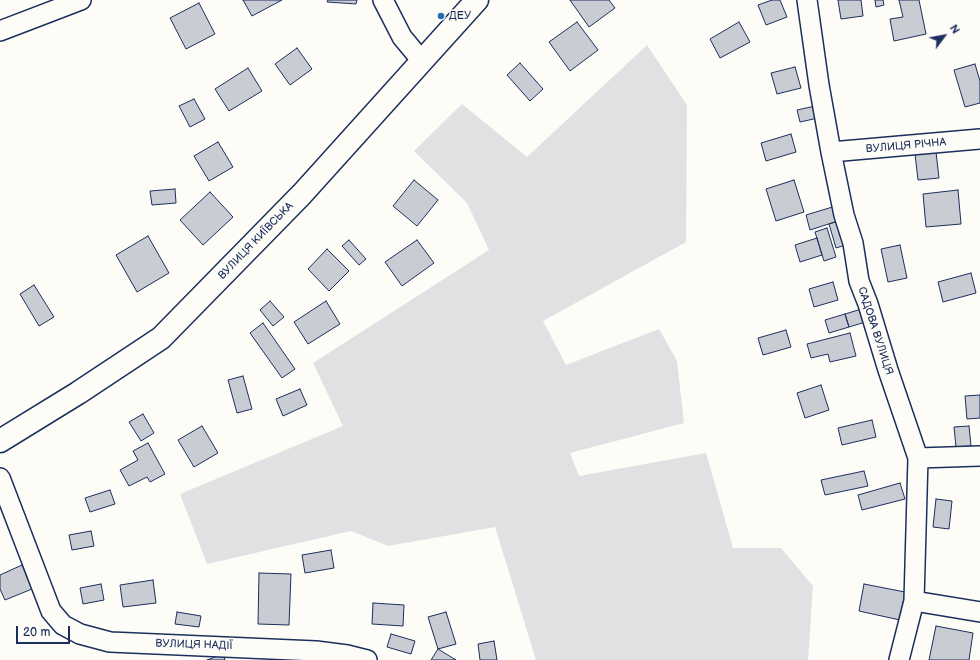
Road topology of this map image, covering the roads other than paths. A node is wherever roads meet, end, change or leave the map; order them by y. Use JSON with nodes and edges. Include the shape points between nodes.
{"nodes":[{"id":1,"x":81,"y":0,"type":"edge"},
{"id":2,"x":383,"y":0,"type":"edge"},
{"id":3,"x":477,"y":0,"type":"edge"},
{"id":4,"x":807,"y":0,"type":"edge"},
{"id":5,"x":0,"y":32,"type":"edge"},
{"id":6,"x":421,"y":60,"type":"junction"},
{"id":7,"x":980,"y":139,"type":"edge"},
{"id":8,"x":831,"y":152,"type":"junction"},
{"id":9,"x":0,"y":441,"type":"edge"},
{"id":10,"x":980,"y":456,"type":"edge"},
{"id":11,"x":918,"y":458,"type":"junction"},
{"id":12,"x":0,"y":478,"type":"edge"},
{"id":13,"x":914,"y":601,"type":"junction"},
{"id":14,"x":980,"y":612,"type":"edge"},
{"id":15,"x":367,"y":660,"type":"edge"},
{"id":16,"x":899,"y":660,"type":"edge"}],
"edges":[{"from":1,"to":5,"type":"street"},
{"from":2,"to":6,"type":"street","via":[[402,37]]},
{"from":3,"to":6,"type":"street","name":"ВУЛИЦЯ КИЇВСЬКА"},
{"from":4,"to":8,"type":"street","name":"САДОВА ВУЛИЦЯ"},
{"from":6,"to":9,"type":"street","name":"ВУЛИЦЯ КИЇВСЬКА","via":[[302,194],[161,338]]},
{"from":7,"to":8,"type":"street","name":"ВУЛИЦЯ РІЧНА"},
{"from":8,"to":11,"type":"street","name":"САДОВА ВУЛИЦЯ","via":[[859,281]]},
{"from":10,"to":11,"type":"street"},
{"from":11,"to":13,"type":"street","name":"САДОВА ВУЛИЦЯ"},
{"from":12,"to":15,"type":"street","name":"ВУЛИЦЯ НАДІЇ","via":[[52,611],[63,625],[80,634],[110,642],[316,651]]},
{"from":13,"to":14,"type":"street"},
{"from":13,"to":16,"type":"street","name":"САДОВА ВУЛИЦЯ"}]}
